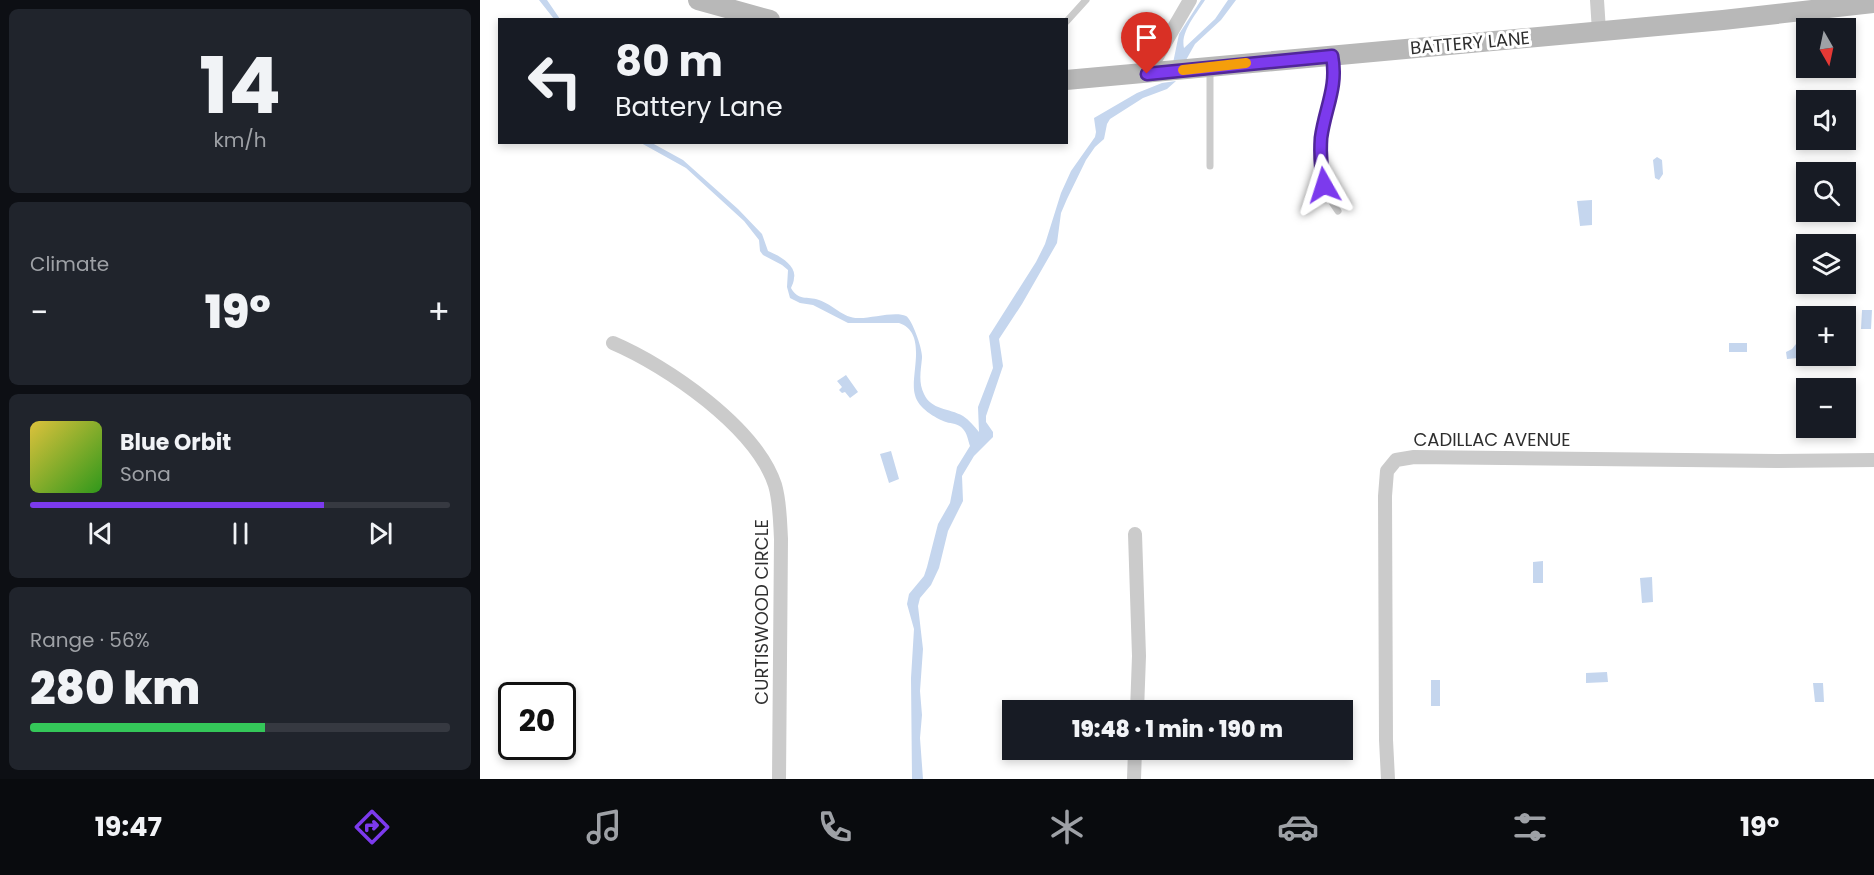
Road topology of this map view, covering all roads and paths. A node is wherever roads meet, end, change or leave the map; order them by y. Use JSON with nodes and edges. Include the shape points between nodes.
{"nodes":[{"id":1,"x":698,"y":0,"type":"edge"},
{"id":2,"x":1086,"y":0,"type":"edge"},
{"id":3,"x":1190,"y":0,"type":"edge"},
{"id":4,"x":1597,"y":0,"type":"edge"},
{"id":5,"x":1874,"y":3,"type":"edge"},
{"id":6,"x":763,"y":18,"type":"edge"},
{"id":7,"x":1068,"y":19,"type":"edge"},
{"id":8,"x":1599,"y":31,"type":"junction"},
{"id":9,"x":1332,"y":56,"type":"junction"},
{"id":10,"x":1210,"y":67,"type":"junction"},
{"id":11,"x":1147,"y":74,"type":"junction"},
{"id":12,"x":1068,"y":80,"type":"edge"},
{"id":13,"x":1210,"y":166,"type":"dead end"},
{"id":14,"x":1338,"y":211,"type":"dead end"},
{"id":15,"x":614,"y":343,"type":"dead end"},
{"id":16,"x":1874,"y":460,"type":"edge"},
{"id":17,"x":1135,"y":534,"type":"dead end"},
{"id":18,"x":1137,"y":700,"type":"edge"},
{"id":19,"x":1135,"y":760,"type":"edge"},
{"id":20,"x":779,"y":779,"type":"edge"},
{"id":21,"x":1134,"y":779,"type":"edge"},
{"id":22,"x":1388,"y":779,"type":"edge"}],
"edges":[{"from":1,"to":6,"type":"main road"},
{"from":2,"to":7,"type":"lane"},
{"from":3,"to":11,"type":"street"},
{"from":4,"to":8,"type":"street"},
{"from":5,"to":8,"type":"main road","name":"BATTERY LANE"},
{"from":8,"to":9,"type":"main road","name":"BATTERY LANE"},
{"from":9,"to":10,"type":"main road","name":"BATTERY LANE"},
{"from":9,"to":14,"type":"lane","via":[[1335,70],[1321,138],[1322,172],[1328,197]]},
{"from":10,"to":11,"type":"main road","name":"BATTERY LANE"},
{"from":10,"to":13,"type":"lane"},
{"from":11,"to":12,"type":"main road","name":"BATTERY LANE"},
{"from":15,"to":20,"type":"street","name":"CURTISWOOD CIRCLE","via":[[651,362],[732,421],[756,449],[775,486],[781,539]]},
{"from":16,"to":22,"type":"street","name":"CADILLAC AVENUE","via":[[1396,460],[1387,471],[1386,489]]},
{"from":17,"to":18,"type":"street"},
{"from":19,"to":21,"type":"street"}]}
